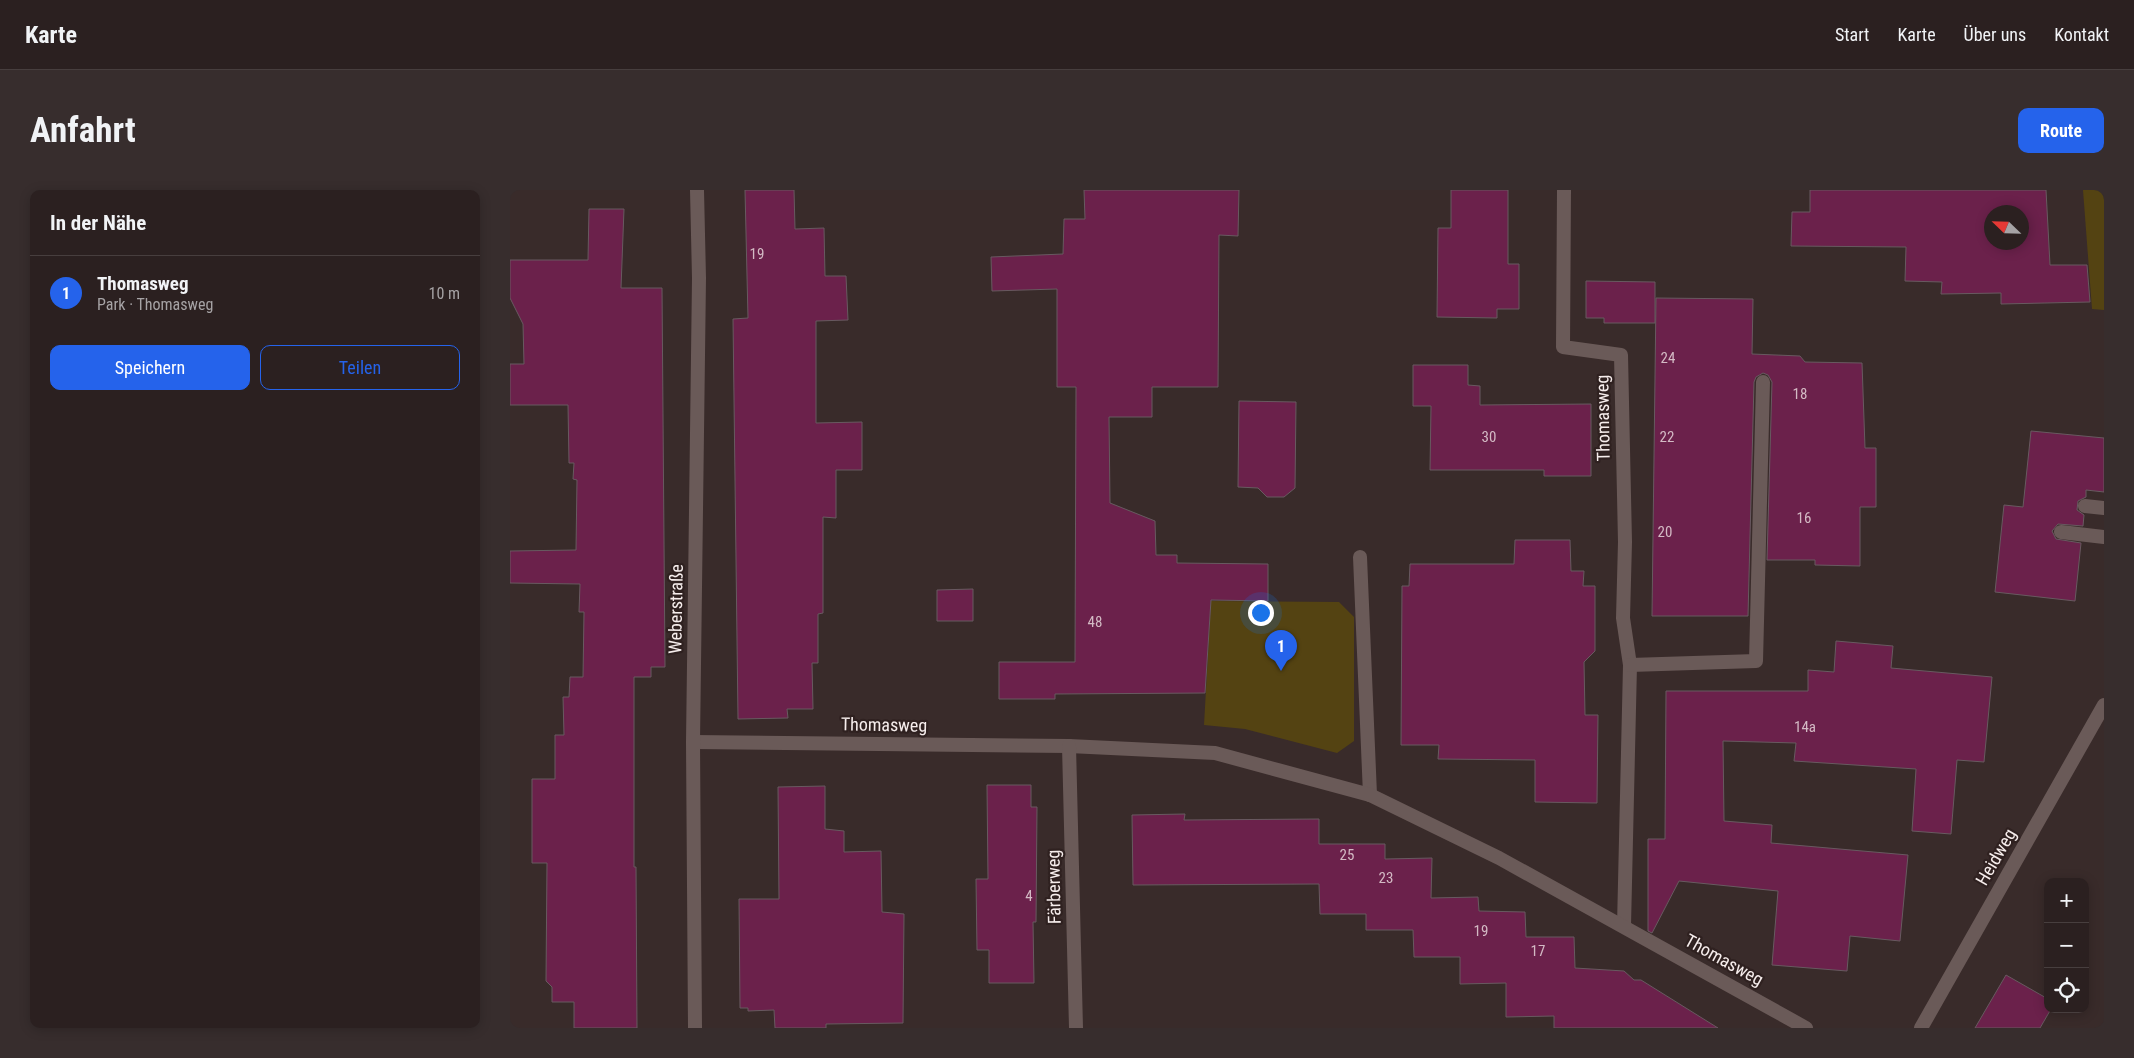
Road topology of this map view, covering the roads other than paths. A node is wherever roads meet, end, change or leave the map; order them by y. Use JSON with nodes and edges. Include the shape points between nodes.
{"nodes":[{"id":1,"x":697,"y":190,"type":"edge"},
{"id":2,"x":1564,"y":190,"type":"edge"},
{"id":3,"x":1763,"y":382,"type":"dead end"},
{"id":4,"x":2085,"y":506,"type":"dead end"},
{"id":5,"x":2104,"y":508,"type":"edge"},
{"id":6,"x":2061,"y":532,"type":"dead end"},
{"id":7,"x":2104,"y":537,"type":"edge"},
{"id":8,"x":1360,"y":556,"type":"dead end"},
{"id":9,"x":1630,"y":665,"type":"junction"},
{"id":10,"x":2104,"y":705,"type":"edge"},
{"id":11,"x":693,"y":742,"type":"junction"},
{"id":12,"x":1069,"y":746,"type":"junction"},
{"id":13,"x":1370,"y":795,"type":"junction"},
{"id":14,"x":1624,"y":926,"type":"junction"},
{"id":15,"x":695,"y":1028,"type":"edge"},
{"id":16,"x":1076,"y":1028,"type":"edge"},
{"id":17,"x":1806,"y":1028,"type":"edge"},
{"id":18,"x":1921,"y":1028,"type":"edge"}],
"edges":[{"from":1,"to":11,"type":"street","name":"Weberstraße","via":[[699,278]]},
{"from":2,"to":9,"type":"street","name":"Thomasweg","via":[[1563,347],[1620,354],[1625,542],[1623,618]]},
{"from":3,"to":9,"type":"street","via":[[1756,661]]},
{"from":4,"to":5,"type":"street"},
{"from":6,"to":7,"type":"street"},
{"from":8,"to":13,"type":"street"},
{"from":9,"to":14,"type":"street","name":"Thomasweg"},
{"from":10,"to":18,"type":"street","name":"Heidweg"},
{"from":11,"to":12,"type":"street","name":"Thomasweg"},
{"from":11,"to":15,"type":"street","name":"Weberstraße"},
{"from":12,"to":13,"type":"street","name":"Thomasweg","via":[[1215,753]]},
{"from":12,"to":16,"type":"street","name":"Färberweg"},
{"from":13,"to":14,"type":"street","name":"Thomasweg","via":[[1499,858]]},
{"from":14,"to":17,"type":"street","name":"Thomasweg"}]}
